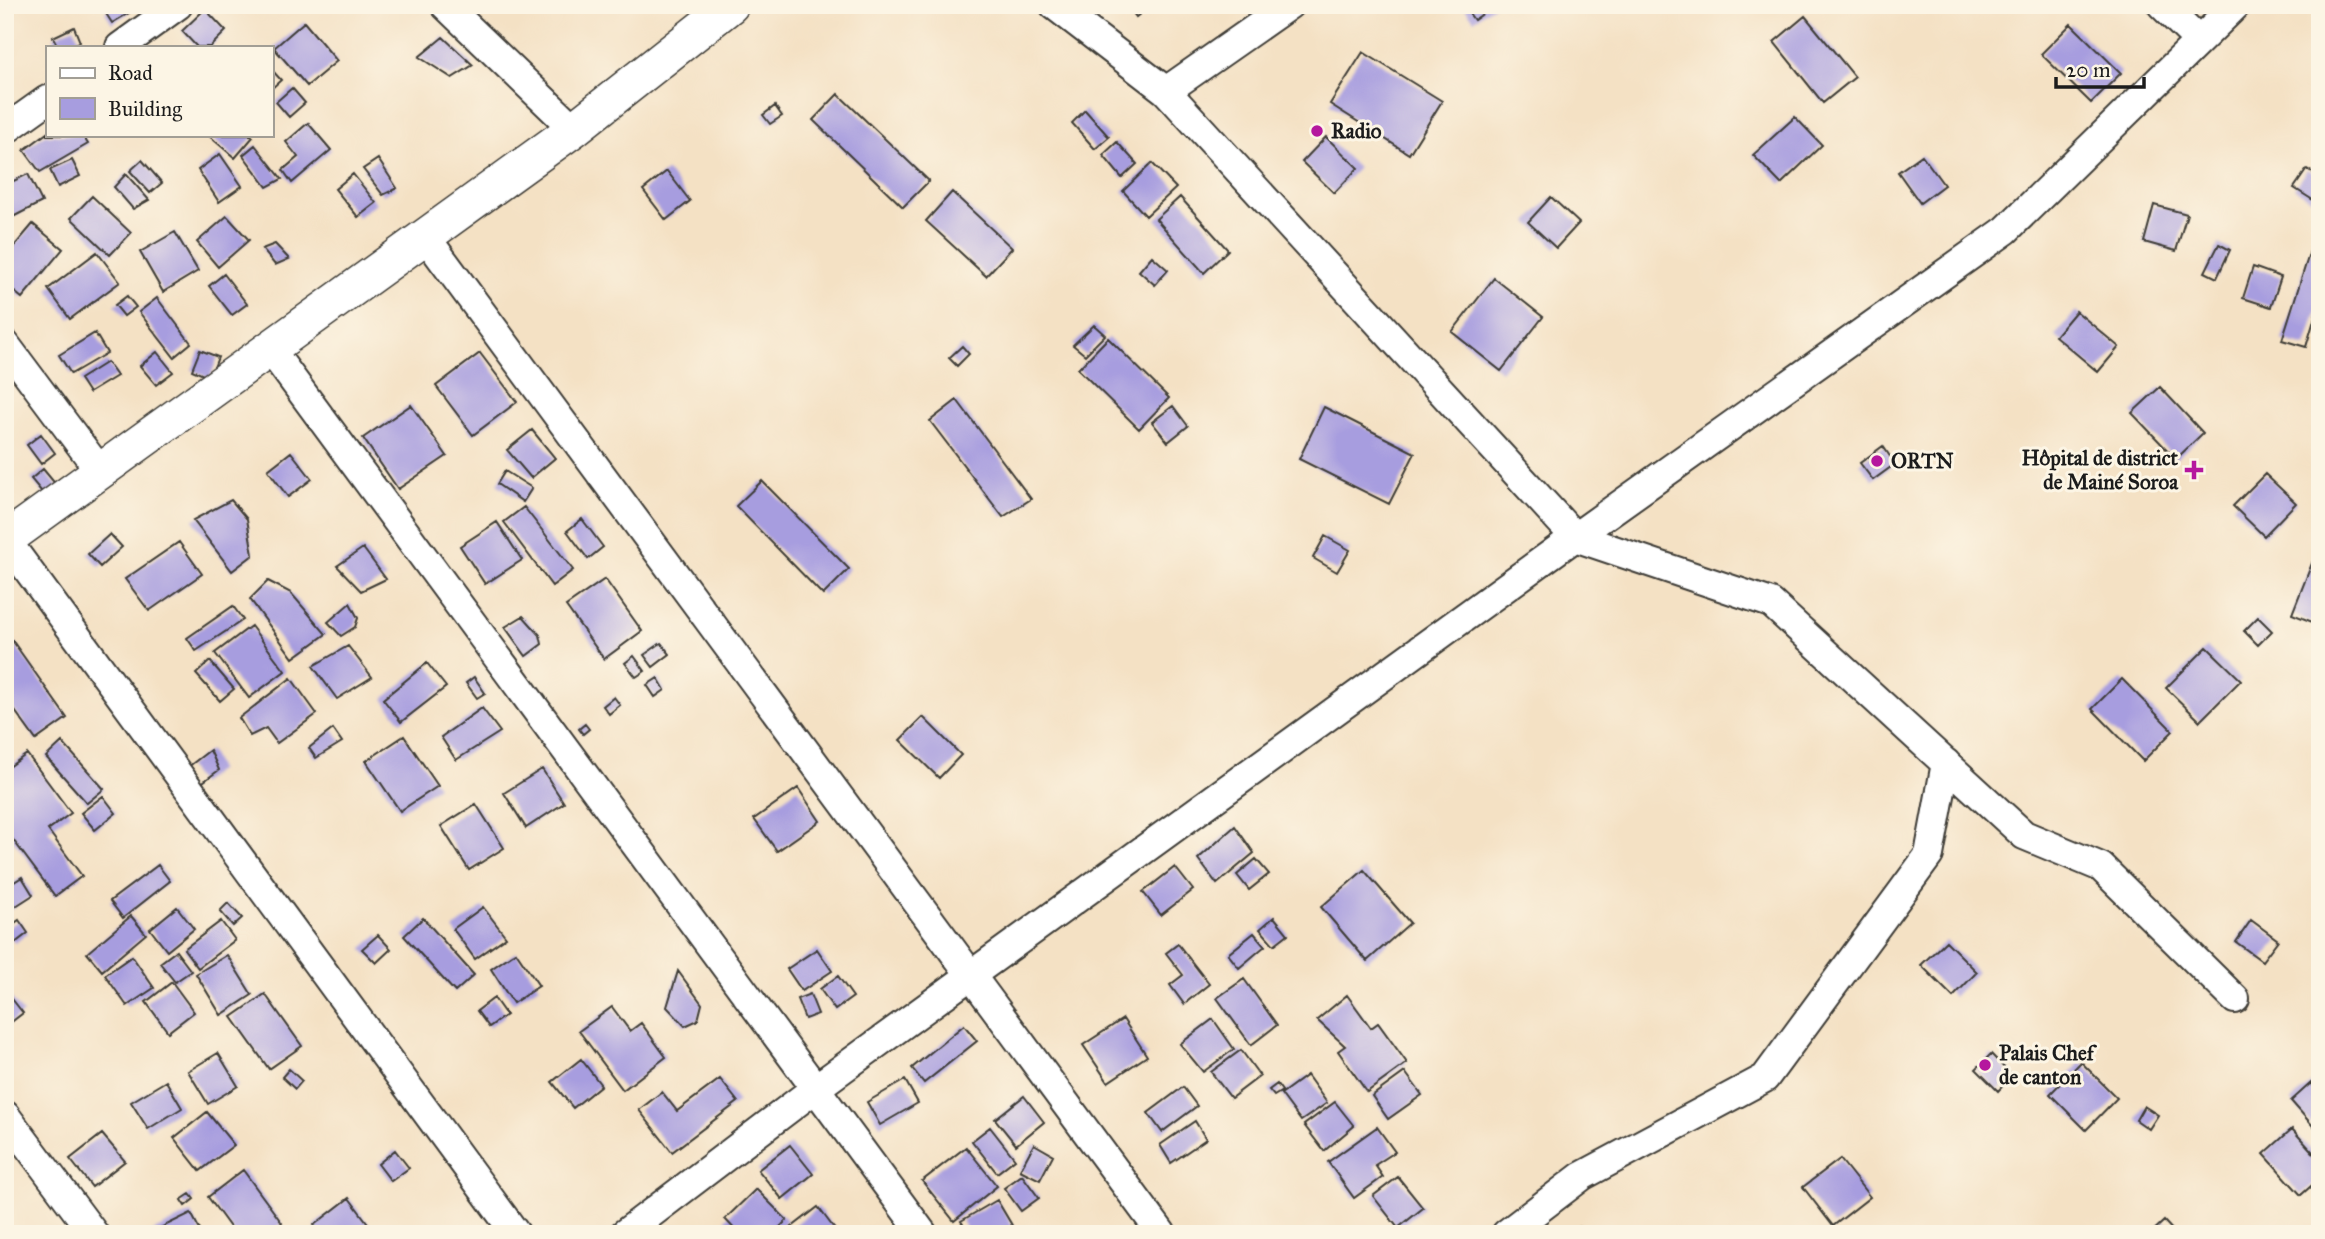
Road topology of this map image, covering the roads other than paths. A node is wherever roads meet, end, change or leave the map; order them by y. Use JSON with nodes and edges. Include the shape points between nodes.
{"nodes":[{"id":1,"x":178,"y":5,"type":"edge"},
{"id":2,"x":445,"y":5,"type":"edge"},
{"id":3,"x":731,"y":5,"type":"edge"},
{"id":4,"x":1054,"y":5,"type":"edge"},
{"id":5,"x":1289,"y":5,"type":"edge"},
{"id":6,"x":2162,"y":5,"type":"edge"},
{"id":7,"x":2236,"y":5,"type":"edge"},
{"id":8,"x":2199,"y":41,"type":"junction"},
{"id":9,"x":121,"y":46,"type":"edge"},
{"id":10,"x":1166,"y":91,"type":"junction"},
{"id":11,"x":46,"y":101,"type":"edge"},
{"id":12,"x":573,"y":129,"type":"junction"},
{"id":13,"x":5,"y":130,"type":"edge"},
{"id":14,"x":425,"y":236,"type":"junction"},
{"id":15,"x":5,"y":344,"type":"edge"},
{"id":16,"x":270,"y":349,"type":"junction"},
{"id":17,"x":100,"y":471,"type":"junction"},
{"id":18,"x":1576,"y":537,"type":"junction"},
{"id":19,"x":5,"y":540,"type":"edge"},
{"id":20,"x":1946,"y":763,"type":"junction"},
{"id":21,"x":971,"y":975,"type":"junction"},
{"id":22,"x":2235,"y":999,"type":"dead end"},
{"id":23,"x":816,"y":1088,"type":"junction"},
{"id":24,"x":5,"y":1115,"type":"edge"},
{"id":25,"x":94,"y":1234,"type":"edge"},
{"id":26,"x":516,"y":1234,"type":"edge"},
{"id":27,"x":624,"y":1234,"type":"edge"},
{"id":28,"x":923,"y":1234,"type":"edge"},
{"id":29,"x":1162,"y":1234,"type":"edge"},
{"id":30,"x":1506,"y":1234,"type":"edge"}],
"edges":[{"from":1,"to":9,"type":"street"},
{"from":2,"to":12,"type":"street"},
{"from":3,"to":12,"type":"street"},
{"from":4,"to":10,"type":"street"},
{"from":5,"to":10,"type":"street"},
{"from":6,"to":8,"type":"street"},
{"from":7,"to":8,"type":"street"},
{"from":8,"to":18,"type":"street","via":[[2006,230]]},
{"from":10,"to":18,"type":"street"},
{"from":11,"to":13,"type":"street"},
{"from":12,"to":14,"type":"street"},
{"from":14,"to":16,"type":"street"},
{"from":14,"to":21,"type":"street"},
{"from":15,"to":17,"type":"street"},
{"from":16,"to":17,"type":"street"},
{"from":16,"to":23,"type":"street"},
{"from":17,"to":19,"type":"street"},
{"from":18,"to":20,"type":"street","via":[[1771,603]]},
{"from":18,"to":21,"type":"street"},
{"from":19,"to":26,"type":"street"},
{"from":20,"to":22,"type":"street","via":[[2024,835],[2101,867]]},
{"from":20,"to":30,"type":"street","via":[[1929,855],[1765,1078],[1582,1176]]},
{"from":21,"to":23,"type":"street"},
{"from":21,"to":29,"type":"street"},
{"from":23,"to":27,"type":"street"},
{"from":23,"to":28,"type":"street"},
{"from":24,"to":25,"type":"street"}]}
